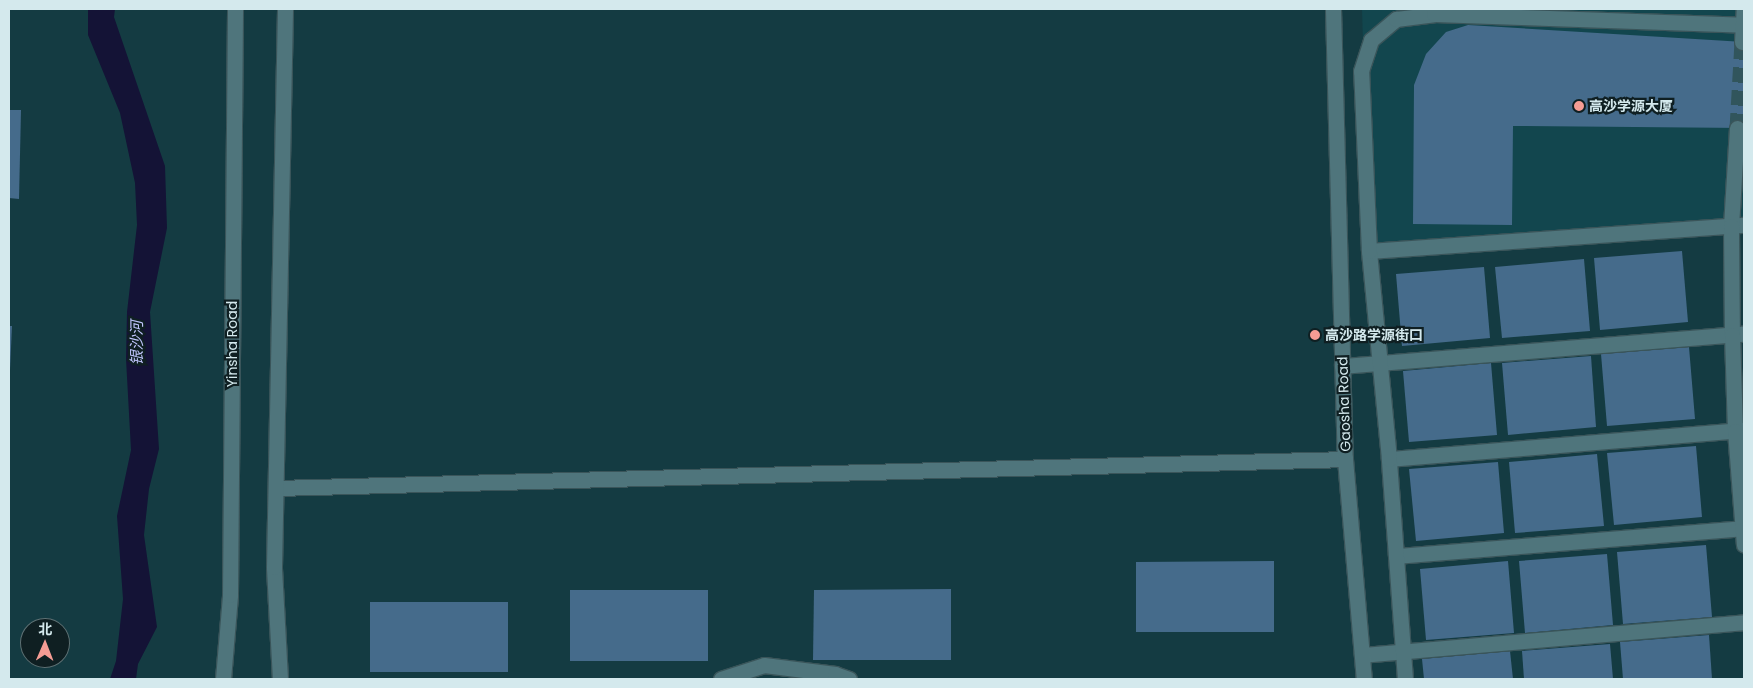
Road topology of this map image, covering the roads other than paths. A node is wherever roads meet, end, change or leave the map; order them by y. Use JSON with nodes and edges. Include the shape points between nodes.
{"nodes":[{"id":1,"x":234,"y":9,"type":"edge"},
{"id":2,"x":285,"y":9,"type":"edge"},
{"id":3,"x":1333,"y":9,"type":"edge"},
{"id":4,"x":1744,"y":9,"type":"edge"},
{"id":5,"x":1744,"y":25,"type":"edge"},
{"id":6,"x":1742,"y":42,"type":"dead end"},
{"id":7,"x":1737,"y":128,"type":"tunnel mouth"},
{"id":8,"x":1738,"y":225,"type":"edge"},
{"id":9,"x":1369,"y":251,"type":"junction"},
{"id":10,"x":1738,"y":335,"type":"edge"},
{"id":11,"x":1380,"y":361,"type":"junction"},
{"id":12,"x":1342,"y":366,"type":"junction"},
{"id":13,"x":1740,"y":431,"type":"edge"},
{"id":14,"x":1345,"y":459,"type":"junction"},
{"id":15,"x":1389,"y":460,"type":"junction"},
{"id":16,"x":276,"y":488,"type":"junction"},
{"id":17,"x":1744,"y":528,"type":"edge"},
{"id":18,"x":1744,"y":545,"type":"edge"},
{"id":19,"x":1396,"y":556,"type":"junction"},
{"id":20,"x":1744,"y":622,"type":"edge"},
{"id":21,"x":1403,"y":651,"type":"junction"},
{"id":22,"x":1362,"y":655,"type":"junction"},
{"id":23,"x":223,"y":679,"type":"edge"},
{"id":24,"x":280,"y":679,"type":"edge"},
{"id":25,"x":721,"y":679,"type":"edge"},
{"id":26,"x":849,"y":679,"type":"edge"},
{"id":27,"x":1364,"y":679,"type":"edge"},
{"id":28,"x":1405,"y":679,"type":"edge"}],
"edges":[{"from":1,"to":23,"type":"street","name":"Yinsha Road","via":[[230,595]]},
{"from":2,"to":16,"type":"street"},
{"from":3,"to":12,"type":"street","name":"Gaosha Road"},
{"from":4,"to":5,"type":"street"},
{"from":5,"to":6,"type":"street"},
{"from":5,"to":9,"type":"street","via":[[1434,14],[1396,19],[1371,40],[1361,71]]},
{"from":7,"to":8,"type":"street"},
{"from":8,"to":9,"type":"street"},
{"from":8,"to":10,"type":"street"},
{"from":9,"to":11,"type":"street"},
{"from":10,"to":11,"type":"street"},
{"from":10,"to":13,"type":"street"},
{"from":11,"to":12,"type":"street"},
{"from":11,"to":15,"type":"street"},
{"from":12,"to":14,"type":"street","name":"Gaosha Road"},
{"from":13,"to":15,"type":"street"},
{"from":13,"to":17,"type":"street"},
{"from":14,"to":16,"type":"street"},
{"from":14,"to":22,"type":"street","name":"Gaosha Road"},
{"from":15,"to":19,"type":"street"},
{"from":16,"to":24,"type":"street","via":[[274,566]]},
{"from":17,"to":18,"type":"street"},
{"from":17,"to":19,"type":"street"},
{"from":19,"to":21,"type":"street"},
{"from":20,"to":21,"type":"street"},
{"from":21,"to":22,"type":"street"},
{"from":21,"to":28,"type":"street"},
{"from":22,"to":27,"type":"street","name":"Gaosha Road"},
{"from":25,"to":26,"type":"street","via":[[764,665],[835,674]]}]}
